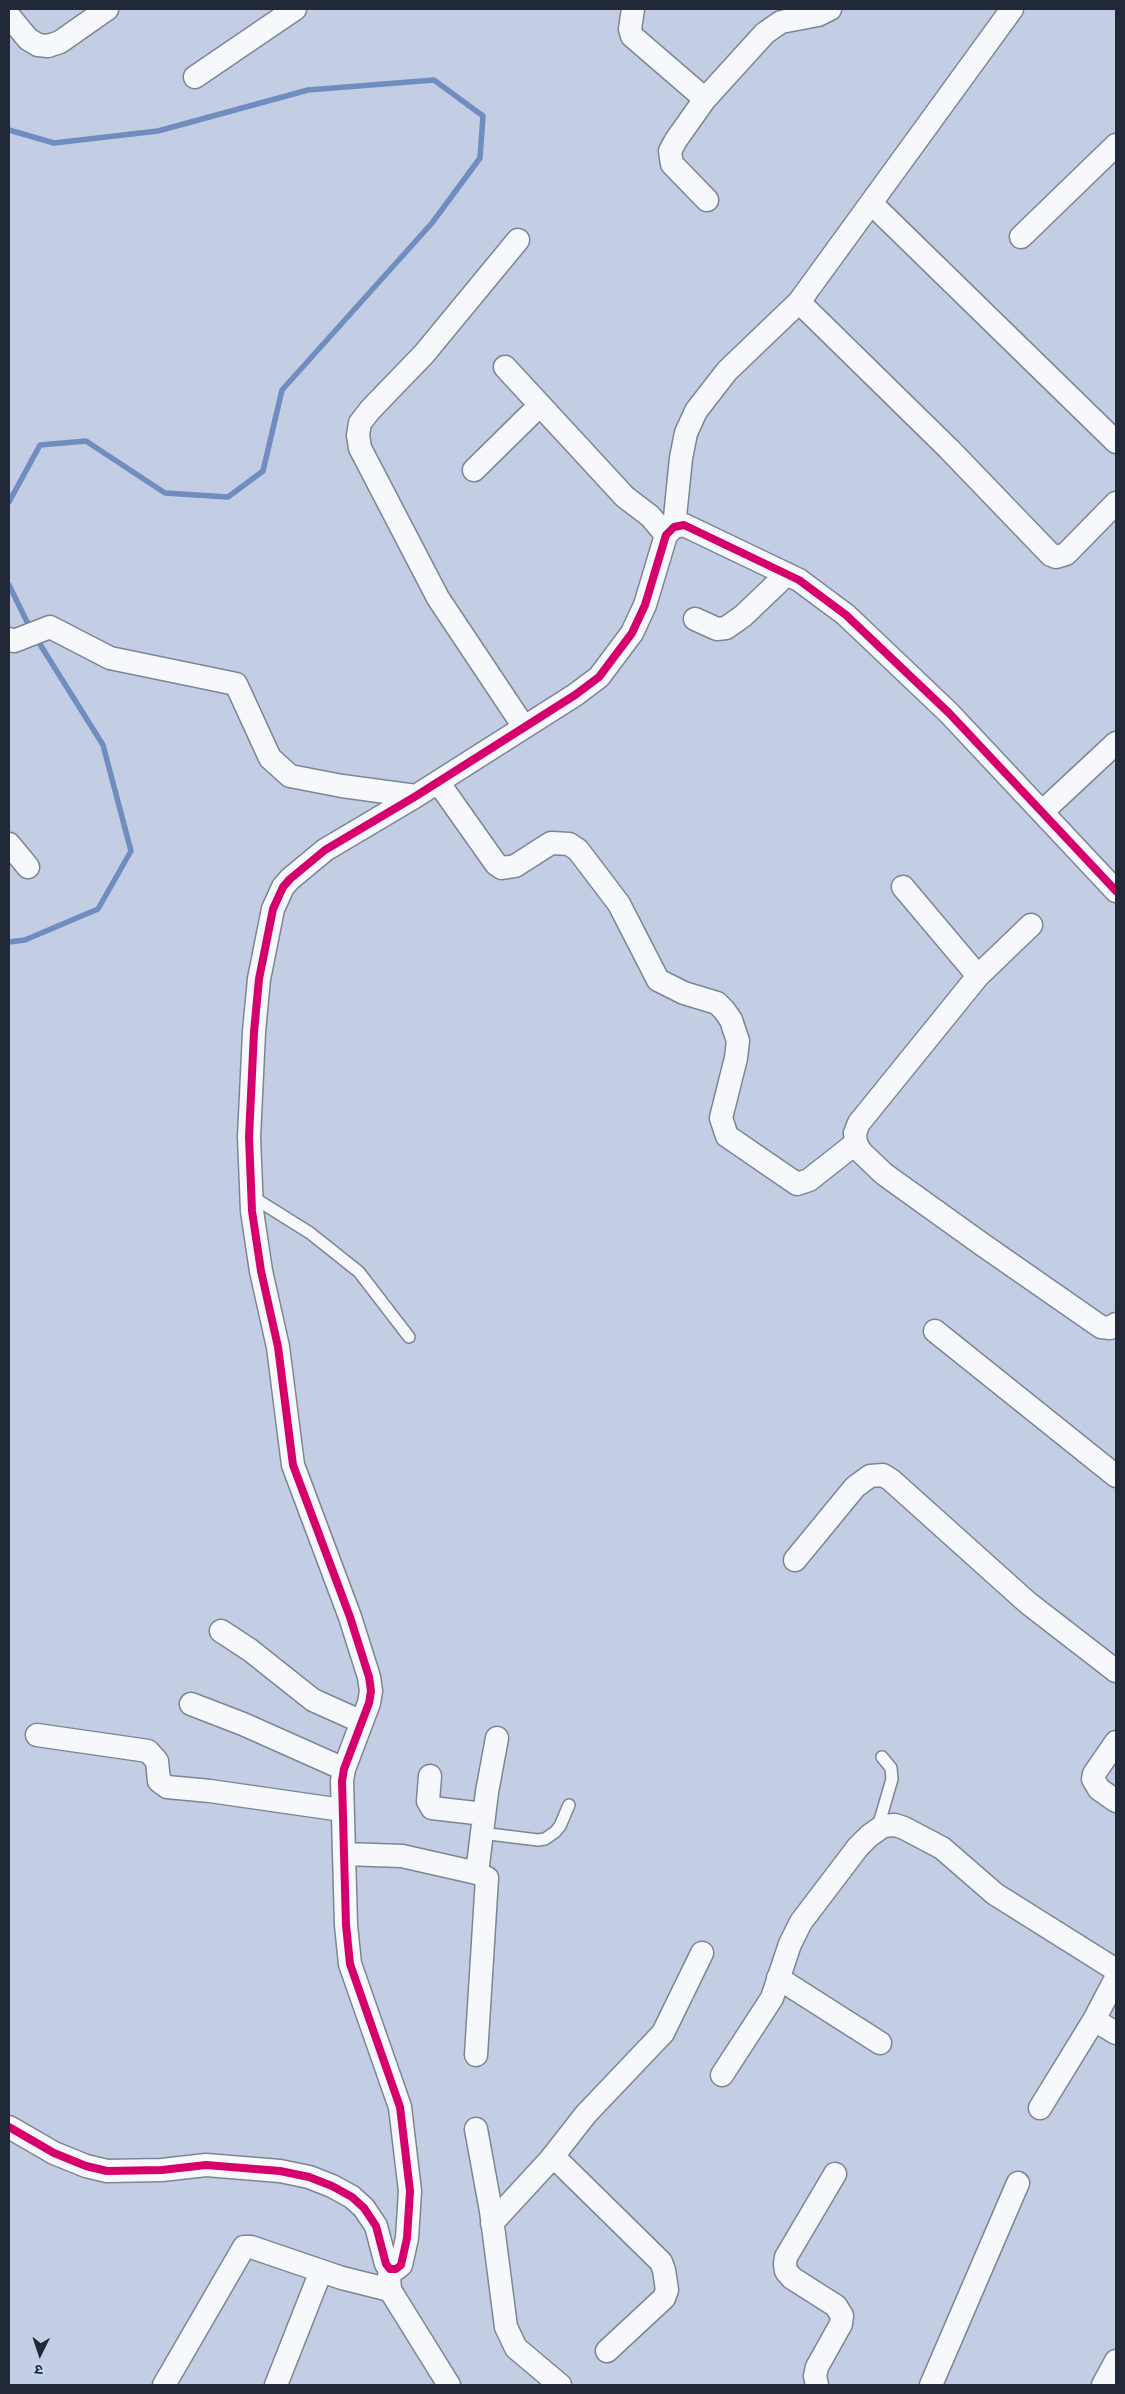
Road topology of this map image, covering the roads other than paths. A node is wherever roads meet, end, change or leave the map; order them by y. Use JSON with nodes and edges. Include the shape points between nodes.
{"nodes":[{"id":1,"x":107,"y":9,"type":"edge"},
{"id":2,"x":295,"y":9,"type":"edge"},
{"id":3,"x":633,"y":9,"type":"edge"},
{"id":4,"x":830,"y":9,"type":"edge"},
{"id":5,"x":1012,"y":9,"type":"edge"},
{"id":6,"x":9,"y":16,"type":"edge"},
{"id":7,"x":195,"y":77,"type":"dead end"},
{"id":8,"x":705,"y":99,"type":"junction"},
{"id":9,"x":1116,"y":145,"type":"edge"},
{"id":10,"x":707,"y":200,"type":"dead end"},
{"id":11,"x":871,"y":203,"type":"junction"},
{"id":12,"x":1021,"y":237,"type":"dead end"},
{"id":13,"x":518,"y":240,"type":"dead end"},
{"id":14,"x":798,"y":302,"type":"junction"},
{"id":15,"x":505,"y":367,"type":"dead end"},
{"id":16,"x":540,"y":404,"type":"junction"},
{"id":17,"x":1116,"y":442,"type":"edge"},
{"id":18,"x":474,"y":470,"type":"dead end"},
{"id":19,"x":1116,"y":503,"type":"edge"},
{"id":20,"x":670,"y":531,"type":"junction"},
{"id":21,"x":787,"y":574,"type":"junction"},
{"id":22,"x":695,"y":619,"type":"dead end"},
{"id":23,"x":9,"y":639,"type":"edge"},
{"id":24,"x":524,"y":727,"type":"junction"},
{"id":25,"x":1116,"y":743,"type":"edge"},
{"id":26,"x":438,"y":782,"type":"junction"},
{"id":27,"x":416,"y":796,"type":"junction"},
{"id":28,"x":1042,"y":812,"type":"junction"},
{"id":29,"x":9,"y":844,"type":"edge"},
{"id":30,"x":28,"y":867,"type":"dead end"},
{"id":31,"x":903,"y":887,"type":"dead end"},
{"id":32,"x":1116,"y":890,"type":"edge"},
{"id":33,"x":1031,"y":925,"type":"dead end"},
{"id":34,"x":978,"y":976,"type":"junction"},
{"id":35,"x":856,"y":1142,"type":"junction"},
{"id":36,"x":251,"y":1196,"type":"junction"},
{"id":37,"x":1116,"y":1324,"type":"edge"},
{"id":38,"x":935,"y":1331,"type":"dead end"},
{"id":39,"x":409,"y":1337,"type":"dead end"},
{"id":40,"x":1116,"y":1476,"type":"edge"},
{"id":41,"x":795,"y":1560,"type":"dead end"},
{"id":42,"x":221,"y":1631,"type":"dead end"},
{"id":43,"x":1116,"y":1671,"type":"edge"},
{"id":44,"x":191,"y":1704,"type":"dead end"},
{"id":45,"x":362,"y":1722,"type":"junction"},
{"id":46,"x":38,"y":1735,"type":"dead end"},
{"id":47,"x":497,"y":1738,"type":"dead end"},
{"id":48,"x":1116,"y":1742,"type":"edge"},
{"id":49,"x":882,"y":1757,"type":"dead end"},
{"id":50,"x":344,"y":1769,"type":"junction"},
{"id":51,"x":430,"y":1776,"type":"dead end"},
{"id":52,"x":1116,"y":1801,"type":"edge"},
{"id":53,"x":568,"y":1805,"type":"dead end"},
{"id":54,"x":342,"y":1810,"type":"junction"},
{"id":55,"x":482,"y":1823,"type":"junction"},
{"id":56,"x":878,"y":1829,"type":"junction"},
{"id":57,"x":344,"y":1854,"type":"junction"},
{"id":58,"x":477,"y":1872,"type":"junction"},
{"id":59,"x":702,"y":1953,"type":"dead end"},
{"id":60,"x":1116,"y":1970,"type":"edge"},
{"id":61,"x":778,"y":1978,"type":"junction"},
{"id":62,"x":1116,"y":1978,"type":"edge"},
{"id":63,"x":1094,"y":2020,"type":"junction"},
{"id":64,"x":1116,"y":2033,"type":"edge"},
{"id":65,"x":880,"y":2043,"type":"dead end"},
{"id":66,"x":476,"y":2055,"type":"dead end"},
{"id":67,"x":722,"y":2074,"type":"dead end"},
{"id":68,"x":1040,"y":2108,"type":"dead end"},
{"id":69,"x":9,"y":2127,"type":"edge"},
{"id":70,"x":476,"y":2129,"type":"dead end"},
{"id":71,"x":553,"y":2156,"type":"junction"},
{"id":72,"x":834,"y":2174,"type":"dead end"},
{"id":73,"x":1018,"y":2183,"type":"dead end"},
{"id":74,"x":492,"y":2223,"type":"junction"},
{"id":75,"x":321,"y":2271,"type":"junction"},
{"id":76,"x":390,"y":2279,"type":"junction"},
{"id":77,"x":607,"y":2351,"type":"dead end"},
{"id":78,"x":1116,"y":2361,"type":"edge"},
{"id":79,"x":164,"y":2385,"type":"edge"},
{"id":80,"x":276,"y":2385,"type":"edge"},
{"id":81,"x":449,"y":2385,"type":"edge"},
{"id":82,"x":560,"y":2385,"type":"edge"},
{"id":83,"x":818,"y":2385,"type":"edge"},
{"id":84,"x":931,"y":2385,"type":"edge"},
{"id":85,"x":1103,"y":2385,"type":"edge"}],
"edges":[{"from":1,"to":6,"type":"street","via":[[60,42],[48,46],[28,39]]},
{"from":2,"to":7,"type":"street"},
{"from":3,"to":8,"type":"street","via":[[632,36]]},
{"from":4,"to":8,"type":"street","via":[[818,15],[781,22],[766,33]]},
{"from":5,"to":11,"type":"street"},
{"from":8,"to":10,"type":"street","via":[[676,140],[670,159]]},
{"from":9,"to":12,"type":"street"},
{"from":11,"to":14,"type":"street"},
{"from":11,"to":17,"type":"street"},
{"from":13,"to":24,"type":"street","via":[[424,354],[370,410],[360,423],[358,435],[360,448],[438,598]]},
{"from":14,"to":19,"type":"street","via":[[949,449],[1051,555],[1056,558],[1066,554]]},
{"from":14,"to":20,"type":"street","via":[[727,371],[696,410],[684,441]]},
{"from":15,"to":16,"type":"street"},
{"from":16,"to":18,"type":"street"},
{"from":16,"to":20,"type":"street","via":[[625,496]]},
{"from":20,"to":21,"type":"street","via":[[690,526]]},
{"from":20,"to":24,"type":"street","via":[[642,612],[632,633],[608,666],[575,695]]},
{"from":21,"to":22,"type":"street","via":[[726,628],[717,629]]},
{"from":21,"to":28,"type":"street","via":[[846,615],[948,713]]},
{"from":23,"to":27,"type":"street","via":[[14,641],[50,627],[110,658],[236,684],[270,758],[290,776]]},
{"from":24,"to":26,"type":"street"},
{"from":25,"to":28,"type":"street"},
{"from":26,"to":27,"type":"street"},
{"from":26,"to":35,"type":"street","via":[[502,868],[515,866],[551,843],[569,844],[578,850],[619,904],[658,980],[684,994],[717,1003],[724,1010],[738,1041],[721,1118],[727,1136],[797,1184],[809,1180]]},
{"from":27,"to":36,"type":"street","via":[[325,850],[290,879],[279,895],[259,979],[254,1032],[249,1137]]},
{"from":28,"to":32,"type":"street"},
{"from":29,"to":30,"type":"street"},
{"from":31,"to":34,"type":"street"},
{"from":33,"to":34,"type":"street"},
{"from":34,"to":35,"type":"street","via":[[859,1123]]},
{"from":35,"to":37,"type":"street","via":[[861,1152],[884,1174],[990,1251],[1101,1327],[1110,1328]]},
{"from":36,"to":39,"type":"lane","via":[[310,1233],[359,1272]]},
{"from":36,"to":45,"type":"street","via":[[261,1271],[278,1347],[293,1465],[369,1677],[371,1691]]},
{"from":38,"to":40,"type":"street"},
{"from":41,"to":43,"type":"street","via":[[855,1487],[870,1476],[883,1475],[1028,1603]]},
{"from":42,"to":45,"type":"street","via":[[313,1700]]},
{"from":44,"to":50,"type":"street"},
{"from":45,"to":50,"type":"street"},
{"from":46,"to":54,"type":"street","via":[[148,1752],[157,1760],[159,1781],[168,1787]]},
{"from":47,"to":55,"type":"street"},
{"from":48,"to":52,"type":"street","via":[[1093,1779],[1099,1789]]},
{"from":49,"to":56,"type":"lane","via":[[891,1768],[892,1779]]},
{"from":50,"to":54,"type":"street"},
{"from":51,"to":55,"type":"street","via":[[428,1801],[432,1808]]},
{"from":53,"to":55,"type":"lane","via":[[560,1826],[545,1839],[538,1840]]},
{"from":54,"to":57,"type":"street"},
{"from":55,"to":58,"type":"street"},
{"from":56,"to":60,"type":"street","via":[[895,1826],[916,1832],[942,1848],[995,1894]]},
{"from":56,"to":61,"type":"street","via":[[858,1847],[801,1922]]},
{"from":57,"to":58,"type":"street","via":[[402,1856]]},
{"from":57,"to":76,"type":"street","via":[[350,1964],[400,2107],[410,2191],[404,2258]]},
{"from":58,"to":66,"type":"street","via":[[486,1876],[488,1886]]},
{"from":59,"to":71,"type":"street","via":[[663,2033],[586,2114]]},
{"from":61,"to":65,"type":"street"},
{"from":61,"to":67,"type":"street","via":[[764,2014]]},
{"from":62,"to":63,"type":"street"},
{"from":63,"to":64,"type":"street"},
{"from":63,"to":68,"type":"street"},
{"from":69,"to":76,"type":"street","via":[[54,2154],[107,2171],[206,2165],[308,2176],[352,2197],[364,2208],[376,2226]]},
{"from":70,"to":74,"type":"street"},
{"from":71,"to":74,"type":"street"},
{"from":71,"to":77,"type":"street","via":[[661,2262],[664,2270],[667,2290],[664,2298]]},
{"from":72,"to":83,"type":"street","via":[[785,2264],[792,2278],[836,2306],[842,2316],[841,2324],[815,2371]]},
{"from":73,"to":84,"type":"street"},
{"from":74,"to":82,"type":"street","via":[[510,2338],[516,2348]]},
{"from":75,"to":76,"type":"street"},
{"from":75,"to":79,"type":"street","via":[[244,2247]]},
{"from":75,"to":80,"type":"street"},
{"from":76,"to":81,"type":"street"},
{"from":78,"to":85,"type":"street"}]}
